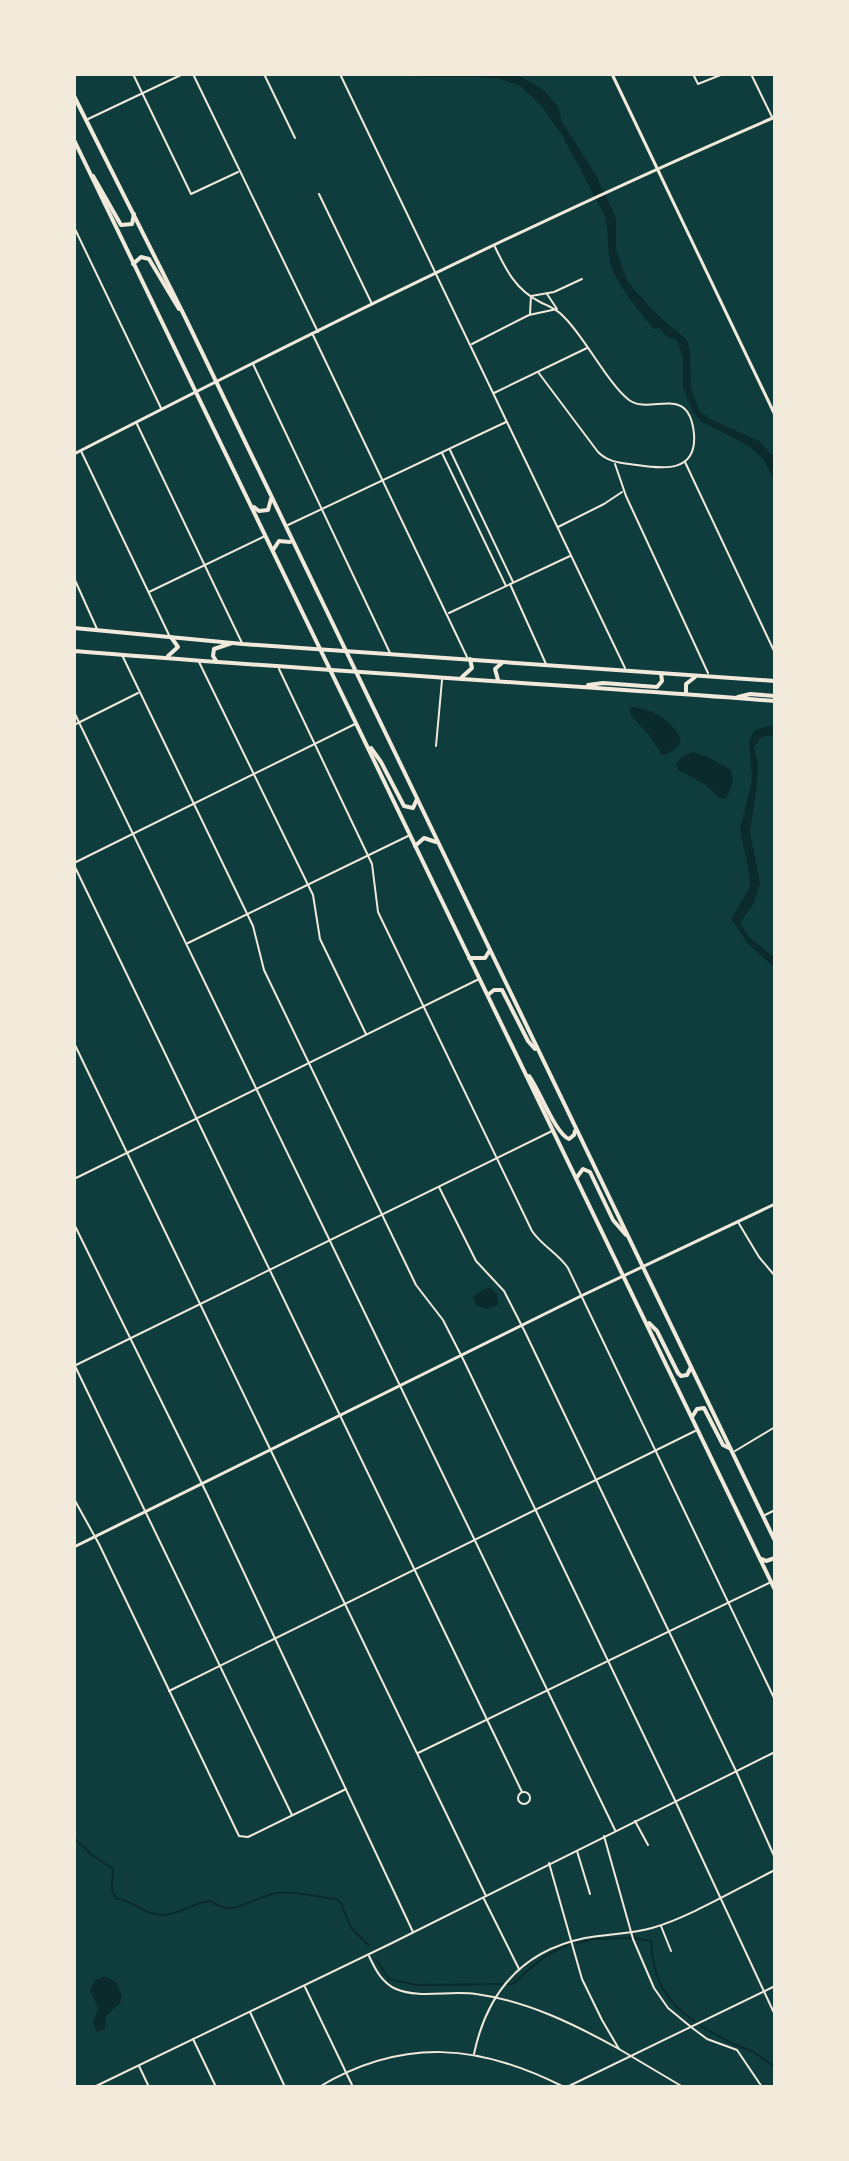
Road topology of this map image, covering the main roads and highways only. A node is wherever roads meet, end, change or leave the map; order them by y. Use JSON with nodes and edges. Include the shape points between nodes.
{"nodes":[{"id":1,"x":612,"y":75,"type":"edge"},
{"id":2,"x":74,"y":96,"type":"edge"},
{"id":3,"x":774,"y":118,"type":"edge"},
{"id":4,"x":74,"y":140,"type":"edge"},
{"id":5,"x":657,"y":168,"type":"junction"},
{"id":6,"x":88,"y":171,"type":"junction"},
{"id":7,"x":134,"y":213,"type":"junction"},
{"id":8,"x":133,"y":264,"type":"junction"},
{"id":9,"x":185,"y":317,"type":"junction"},
{"id":10,"x":216,"y":382,"type":"junction"},
{"id":11,"x":196,"y":392,"type":"junction"},
{"id":12,"x":775,"y":415,"type":"edge"},
{"id":13,"x":74,"y":454,"type":"edge"},
{"id":14,"x":272,"y":498,"type":"junction"},
{"id":15,"x":252,"y":506,"type":"junction"},
{"id":16,"x":292,"y":544,"type":"junction"},
{"id":17,"x":273,"y":550,"type":"junction"},
{"id":18,"x":74,"y":628,"type":"edge"},
{"id":19,"x":170,"y":636,"type":"junction"},
{"id":20,"x":232,"y":643,"type":"junction"},
{"id":21,"x":320,"y":649,"type":"junction"},
{"id":22,"x":74,"y":651,"type":"edge"},
{"id":23,"x":346,"y":651,"type":"junction"},
{"id":24,"x":166,"y":657,"type":"junction"},
{"id":25,"x":468,"y":658,"type":"junction"},
{"id":26,"x":217,"y":662,"type":"junction"},
{"id":27,"x":503,"y":662,"type":"junction"},
{"id":28,"x":330,"y":671,"type":"junction"},
{"id":29,"x":356,"y":672,"type":"junction"},
{"id":30,"x":661,"y":673,"type":"junction"},
{"id":31,"x":697,"y":675,"type":"junction"},
{"id":32,"x":460,"y":678,"type":"junction"},
{"id":33,"x":499,"y":680,"type":"junction"},
{"id":34,"x":775,"y":681,"type":"edge"},
{"id":35,"x":582,"y":686,"type":"junction"},
{"id":36,"x":686,"y":694,"type":"junction"},
{"id":37,"x":775,"y":698,"type":"edge"},
{"id":38,"x":364,"y":740,"type":"junction"},
{"id":39,"x":418,"y":798,"type":"junction"},
{"id":40,"x":438,"y":843,"type":"junction"},
{"id":41,"x":415,"y":846,"type":"junction"},
{"id":42,"x":490,"y":950,"type":"junction"},
{"id":43,"x":469,"y":958,"type":"junction"},
{"id":44,"x":488,"y":996,"type":"junction"},
{"id":45,"x":539,"y":1053,"type":"junction"},
{"id":46,"x":523,"y":1068,"type":"junction"},
{"id":47,"x":575,"y":1127,"type":"junction"},
{"id":48,"x":577,"y":1182,"type":"junction"},
{"id":49,"x":775,"y":1204,"type":"edge"},
{"id":50,"x":631,"y":1242,"type":"junction"},
{"id":51,"x":643,"y":1267,"type":"junction"},
{"id":52,"x":624,"y":1276,"type":"junction"},
{"id":53,"x":647,"y":1322,"type":"junction"},
{"id":54,"x":691,"y":1367,"type":"junction"},
{"id":55,"x":692,"y":1417,"type":"junction"},
{"id":56,"x":732,"y":1451,"type":"junction"},
{"id":57,"x":775,"y":1541,"type":"edge"},
{"id":58,"x":74,"y":1547,"type":"edge"},
{"id":59,"x":760,"y":1558,"type":"junction"},
{"id":60,"x":775,"y":1558,"type":"edge"},
{"id":61,"x":775,"y":1590,"type":"edge"}],
"edges":[{"from":1,"to":5,"type":"main road"},
{"from":2,"to":7,"type":"main road"},
{"from":3,"to":5,"type":"main road"},
{"from":4,"to":6,"type":"main road"},
{"from":5,"to":10,"type":"main road"},
{"from":5,"to":12,"type":"main road"},
{"from":6,"to":7,"type":"main road","via":[[121,225],[132,224]]},
{"from":6,"to":8,"type":"main road"},
{"from":7,"to":9,"type":"main road"},
{"from":8,"to":9,"type":"main road","via":[[141,257],[149,259]]},
{"from":8,"to":11,"type":"main road"},
{"from":9,"to":10,"type":"main road"},
{"from":10,"to":11,"type":"main road"},
{"from":10,"to":14,"type":"main road"},
{"from":11,"to":13,"type":"main road"},
{"from":11,"to":15,"type":"main road"},
{"from":14,"to":15,"type":"main road","via":[[268,510]]},
{"from":14,"to":16,"type":"main road"},
{"from":15,"to":17,"type":"main road"},
{"from":16,"to":17,"type":"main road","via":[[279,541]]},
{"from":16,"to":23,"type":"main road"},
{"from":17,"to":21,"type":"main road"},
{"from":18,"to":19,"type":"main road"},
{"from":19,"to":20,"type":"main road"},
{"from":19,"to":24,"type":"main road","via":[[178,647]]},
{"from":20,"to":21,"type":"main road"},
{"from":20,"to":26,"type":"main road","via":[[214,649]]},
{"from":21,"to":23,"type":"main road"},
{"from":21,"to":28,"type":"main road"},
{"from":22,"to":24,"type":"main road"},
{"from":23,"to":25,"type":"main road"},
{"from":23,"to":29,"type":"main road"},
{"from":24,"to":26,"type":"main road"},
{"from":25,"to":27,"type":"main road"},
{"from":25,"to":32,"type":"main road","via":[[472,668]]},
{"from":26,"to":28,"type":"main road"},
{"from":27,"to":30,"type":"main road"},
{"from":27,"to":33,"type":"main road","via":[[495,669]]},
{"from":28,"to":29,"type":"main road"},
{"from":28,"to":38,"type":"main road"},
{"from":29,"to":32,"type":"main road"},
{"from":29,"to":39,"type":"main road"},
{"from":30,"to":31,"type":"main road"},
{"from":30,"to":35,"type":"main road","via":[[657,687]]},
{"from":31,"to":34,"type":"main road"},
{"from":31,"to":36,"type":"main road","via":[[686,684]]},
{"from":32,"to":33,"type":"main road"},
{"from":33,"to":35,"type":"main road"},
{"from":35,"to":36,"type":"main road"},
{"from":36,"to":37,"type":"main road"},
{"from":38,"to":39,"type":"main road","via":[[404,806],[413,808]]},
{"from":38,"to":41,"type":"main road"},
{"from":39,"to":40,"type":"main road"},
{"from":40,"to":41,"type":"main road","via":[[424,838]]},
{"from":40,"to":42,"type":"main road"},
{"from":41,"to":43,"type":"main road"},
{"from":42,"to":43,"type":"main road","via":[[485,958]]},
{"from":42,"to":45,"type":"main road"},
{"from":43,"to":44,"type":"main road"},
{"from":44,"to":45,"type":"main road","via":[[502,990]]},
{"from":44,"to":46,"type":"main road"},
{"from":45,"to":47,"type":"main road"},
{"from":46,"to":47,"type":"main road","via":[[561,1135],[571,1138]]},
{"from":46,"to":48,"type":"main road"},
{"from":47,"to":50,"type":"main road"},
{"from":48,"to":50,"type":"main road","via":[[583,1169],[590,1172],[613,1220]]},
{"from":48,"to":52,"type":"main road"},
{"from":49,"to":51,"type":"main road"},
{"from":50,"to":51,"type":"main road"},
{"from":51,"to":52,"type":"main road"},
{"from":51,"to":54,"type":"main road"},
{"from":52,"to":53,"type":"main road"},
{"from":52,"to":58,"type":"main road"},
{"from":53,"to":54,"type":"main road","via":[[678,1373],[687,1375]]},
{"from":53,"to":55,"type":"main road"},
{"from":54,"to":56,"type":"main road"},
{"from":55,"to":56,"type":"main road","via":[[704,1408],[723,1445]]},
{"from":55,"to":59,"type":"main road"},
{"from":56,"to":57,"type":"main road"},
{"from":59,"to":60,"type":"main road"},
{"from":59,"to":61,"type":"main road"}]}
